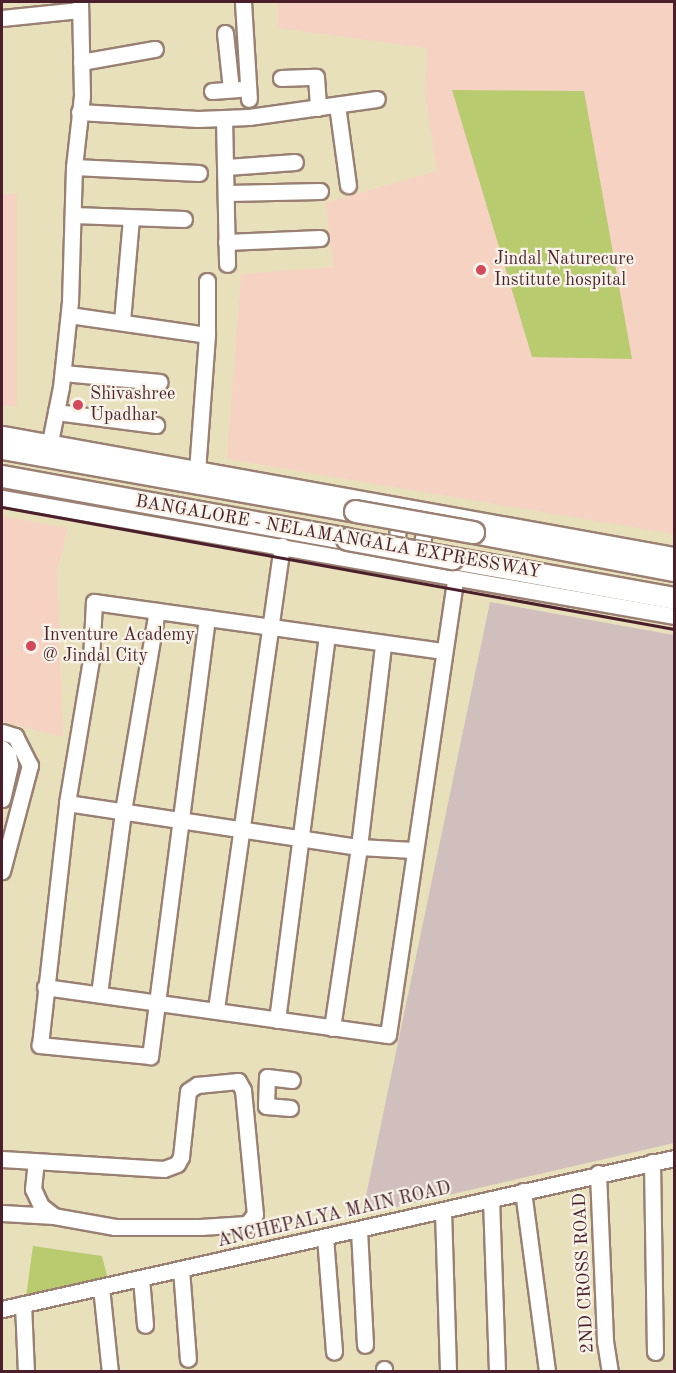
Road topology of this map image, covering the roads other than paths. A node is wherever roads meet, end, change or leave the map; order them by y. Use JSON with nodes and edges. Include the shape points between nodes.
{"nodes":[{"id":1,"x":243,"y":2,"type":"edge"},
{"id":2,"x":80,"y":6,"type":"edge"},
{"id":3,"x":20,"y":9,"type":"edge"},
{"id":4,"x":2,"y":18,"type":"edge"},
{"id":5,"x":225,"y":33,"type":"dead end"},
{"id":6,"x":155,"y":49,"type":"dead end"},
{"id":7,"x":81,"y":62,"type":"junction"},
{"id":8,"x":281,"y":78,"type":"dead end"},
{"id":9,"x":231,"y":89,"type":"junction"},
{"id":10,"x":212,"y":91,"type":"dead end"},
{"id":11,"x":377,"y":99,"type":"dead end"},
{"id":12,"x":337,"y":105,"type":"junction"},
{"id":13,"x":318,"y":108,"type":"junction"},
{"id":14,"x":79,"y":112,"type":"junction"},
{"id":15,"x":224,"y":118,"type":"junction"},
{"id":16,"x":295,"y":162,"type":"dead end"},
{"id":17,"x":74,"y":167,"type":"junction"},
{"id":18,"x":227,"y":168,"type":"junction"},
{"id":19,"x":199,"y":173,"type":"dead end"},
{"id":20,"x":348,"y":185,"type":"dead end"},
{"id":21,"x":320,"y":191,"type":"dead end"},
{"id":22,"x":228,"y":193,"type":"junction"},
{"id":23,"x":73,"y":215,"type":"junction"},
{"id":24,"x":131,"y":218,"type":"junction"},
{"id":25,"x":184,"y":219,"type":"dead end"},
{"id":26,"x":320,"y":238,"type":"dead end"},
{"id":27,"x":226,"y":242,"type":"junction"},
{"id":28,"x":227,"y":264,"type":"dead end"},
{"id":29,"x":207,"y":281,"type":"dead end"},
{"id":30,"x":69,"y":315,"type":"junction"},
{"id":31,"x":122,"y":321,"type":"junction"},
{"id":32,"x":207,"y":335,"type":"junction"},
{"id":33,"x":63,"y":373,"type":"junction"},
{"id":34,"x":160,"y":382,"type":"dead end"},
{"id":35,"x":56,"y":412,"type":"junction"},
{"id":36,"x":156,"y":425,"type":"dead end"},
{"id":37,"x":2,"y":434,"type":"edge"},
{"id":38,"x":50,"y":442,"type":"junction"},
{"id":39,"x":2,"y":448,"type":"edge"},
{"id":40,"x":197,"y":470,"type":"junction"},
{"id":41,"x":2,"y":476,"type":"edge"},
{"id":42,"x":2,"y":498,"type":"edge"},
{"id":43,"x":401,"y":507,"type":"junction"},
{"id":44,"x":427,"y":511,"type":"junction"},
{"id":45,"x":282,"y":546,"type":"junction"},
{"id":46,"x":675,"y":555,"type":"edge"},
{"id":47,"x":393,"y":568,"type":"junction"},
{"id":48,"x":675,"y":570,"type":"edge"},
{"id":49,"x":417,"y":572,"type":"junction"},
{"id":50,"x":455,"y":579,"type":"junction"},
{"id":51,"x":675,"y":598,"type":"edge"},
{"id":52,"x":157,"y":611,"type":"junction"},
{"id":53,"x":675,"y":616,"type":"edge"},
{"id":54,"x":207,"y":618,"type":"junction"},
{"id":55,"x":269,"y":627,"type":"junction"},
{"id":56,"x":327,"y":635,"type":"junction"},
{"id":57,"x":383,"y":645,"type":"junction"},
{"id":58,"x":442,"y":651,"type":"junction"},
{"id":59,"x":2,"y":732,"type":"edge"},
{"id":60,"x":2,"y":748,"type":"edge"},
{"id":61,"x":2,"y":799,"type":"edge"},
{"id":62,"x":67,"y":803,"type":"junction"},
{"id":63,"x":123,"y":811,"type":"junction"},
{"id":64,"x":181,"y":820,"type":"junction"},
{"id":65,"x":243,"y":829,"type":"junction"},
{"id":66,"x":303,"y":836,"type":"junction"},
{"id":67,"x":5,"y":839,"type":"edge"},
{"id":68,"x":359,"y":847,"type":"junction"},
{"id":69,"x":413,"y":850,"type":"junction"},
{"id":70,"x":2,"y":871,"type":"edge"},
{"id":71,"x":45,"y":987,"type":"junction"},
{"id":72,"x":99,"y":994,"type":"junction"},
{"id":73,"x":157,"y":1003,"type":"junction"},
{"id":74,"x":216,"y":1009,"type":"junction"},
{"id":75,"x":277,"y":1020,"type":"junction"},
{"id":76,"x":332,"y":1028,"type":"junction"},
{"id":77,"x":292,"y":1080,"type":"dead end"},
{"id":78,"x":266,"y":1106,"type":"junction"},
{"id":79,"x":245,"y":1107,"type":"junction"},
{"id":80,"x":290,"y":1108,"type":"dead end"},
{"id":81,"x":675,"y":1158,"type":"edge"},
{"id":82,"x":2,"y":1159,"type":"edge"},
{"id":83,"x":36,"y":1162,"type":"junction"},
{"id":84,"x":652,"y":1162,"type":"junction"},
{"id":85,"x":598,"y":1173,"type":"junction"},
{"id":86,"x":523,"y":1191,"type":"junction"},
{"id":87,"x":491,"y":1199,"type":"junction"},
{"id":88,"x":443,"y":1210,"type":"junction"},
{"id":89,"x":2,"y":1213,"type":"edge"},
{"id":90,"x":54,"y":1216,"type":"junction"},
{"id":91,"x":359,"y":1230,"type":"junction"},
{"id":92,"x":325,"y":1237,"type":"junction"},
{"id":93,"x":181,"y":1269,"type":"junction"},
{"id":94,"x":141,"y":1278,"type":"junction"},
{"id":95,"x":101,"y":1287,"type":"junction"},
{"id":96,"x":23,"y":1304,"type":"junction"},
{"id":97,"x":2,"y":1309,"type":"edge"},
{"id":98,"x":145,"y":1325,"type":"dead end"},
{"id":99,"x":365,"y":1345,"type":"dead end"},
{"id":100,"x":334,"y":1352,"type":"dead end"},
{"id":101,"x":655,"y":1352,"type":"dead end"},
{"id":102,"x":188,"y":1359,"type":"dead end"},
{"id":103,"x":26,"y":1371,"type":"edge"},
{"id":104,"x":110,"y":1371,"type":"edge"},
{"id":105,"x":448,"y":1371,"type":"edge"},
{"id":106,"x":497,"y":1371,"type":"edge"},
{"id":107,"x":547,"y":1371,"type":"edge"},
{"id":108,"x":610,"y":1371,"type":"edge"}],
"edges":[{"from":1,"to":9,"type":"street","via":[[248,94]]},
{"from":2,"to":3,"type":"street"},
{"from":2,"to":7,"type":"street"},
{"from":3,"to":4,"type":"street"},
{"from":5,"to":9,"type":"street"},
{"from":6,"to":7,"type":"street"},
{"from":7,"to":14,"type":"street"},
{"from":8,"to":13,"type":"street","via":[[316,76]]},
{"from":9,"to":10,"type":"street"},
{"from":11,"to":12,"type":"street"},
{"from":12,"to":13,"type":"street"},
{"from":12,"to":20,"type":"street"},
{"from":13,"to":15,"type":"street"},
{"from":14,"to":15,"type":"street"},
{"from":14,"to":17,"type":"street"},
{"from":15,"to":18,"type":"street"},
{"from":16,"to":18,"type":"street"},
{"from":17,"to":19,"type":"street"},
{"from":17,"to":23,"type":"street"},
{"from":18,"to":22,"type":"street"},
{"from":21,"to":22,"type":"street"},
{"from":22,"to":27,"type":"street"},
{"from":23,"to":24,"type":"street"},
{"from":23,"to":30,"type":"street"},
{"from":24,"to":25,"type":"street"},
{"from":24,"to":31,"type":"street"},
{"from":26,"to":27,"type":"street"},
{"from":27,"to":28,"type":"street"},
{"from":29,"to":32,"type":"street"},
{"from":30,"to":31,"type":"street"},
{"from":30,"to":33,"type":"street"},
{"from":31,"to":32,"type":"street"},
{"from":32,"to":40,"type":"street"},
{"from":33,"to":34,"type":"street"},
{"from":33,"to":35,"type":"street"},
{"from":35,"to":36,"type":"street"},
{"from":35,"to":38,"type":"street"},
{"from":37,"to":38,"type":"street"},
{"from":38,"to":40,"type":"street"},
{"from":39,"to":48,"type":"highway","name":"BANGALORE - NELAMANGALA EXPRESSWAY","bridge":true},
{"from":40,"to":43,"type":"street"},
{"from":41,"to":51,"type":"highway","name":"BANGALORE - NELAMANGALA EXPRESSWAY","bridge":true},
{"from":42,"to":45,"type":"street"},
{"from":43,"to":44,"type":"street"},
{"from":43,"to":47,"type":"street"},
{"from":44,"to":46,"type":"street"},
{"from":44,"to":49,"type":"street"},
{"from":45,"to":47,"type":"street"},
{"from":45,"to":55,"type":"street"},
{"from":47,"to":49,"type":"street"},
{"from":49,"to":50,"type":"street"},
{"from":50,"to":53,"type":"street"},
{"from":50,"to":58,"type":"street"},
{"from":52,"to":54,"type":"street"},
{"from":52,"to":62,"type":"street","via":[[94,602],[91,659]]},
{"from":52,"to":63,"type":"street"},
{"from":54,"to":55,"type":"street"},
{"from":54,"to":64,"type":"street"},
{"from":55,"to":56,"type":"street"},
{"from":55,"to":65,"type":"street"},
{"from":56,"to":57,"type":"street"},
{"from":56,"to":66,"type":"street"},
{"from":57,"to":58,"type":"street"},
{"from":57,"to":68,"type":"street"},
{"from":58,"to":69,"type":"street"},
{"from":59,"to":67,"type":"street","via":[[15,736],[30,765]]},
{"from":60,"to":61,"type":"street","via":[[10,765]]},
{"from":62,"to":63,"type":"street"},
{"from":62,"to":71,"type":"street"},
{"from":63,"to":64,"type":"street"},
{"from":63,"to":72,"type":"street"},
{"from":64,"to":65,"type":"street"},
{"from":64,"to":73,"type":"street"},
{"from":65,"to":66,"type":"street"},
{"from":65,"to":74,"type":"street"},
{"from":66,"to":68,"type":"street"},
{"from":66,"to":75,"type":"street"},
{"from":67,"to":70,"type":"street"},
{"from":68,"to":69,"type":"street"},
{"from":68,"to":76,"type":"street"},
{"from":69,"to":76,"type":"street","via":[[388,1035]]},
{"from":71,"to":72,"type":"street"},
{"from":71,"to":73,"type":"street","via":[[40,1045],[150,1056]]},
{"from":72,"to":73,"type":"street"},
{"from":73,"to":74,"type":"street"},
{"from":74,"to":75,"type":"street"},
{"from":75,"to":76,"type":"street"},
{"from":77,"to":78,"type":"street","via":[[267,1077]]},
{"from":78,"to":79,"type":"street"},
{"from":78,"to":80,"type":"street"},
{"from":79,"to":83,"type":"street","via":[[238,1081],[192,1087],[186,1095],[181,1158],[164,1169]]},
{"from":79,"to":90,"type":"street","via":[[255,1214],[247,1224],[115,1227]]},
{"from":81,"to":84,"type":"street","name":"ANCHEPALYA MAIN ROAD"},
{"from":82,"to":83,"type":"street"},
{"from":83,"to":90,"type":"street","via":[[33,1189],[41,1206]]},
{"from":84,"to":85,"type":"street","name":"ANCHEPALYA MAIN ROAD"},
{"from":84,"to":101,"type":"street"},
{"from":85,"to":86,"type":"street","name":"ANCHEPALYA MAIN ROAD"},
{"from":85,"to":108,"type":"street","name":"2ND CROSS ROAD","via":[[605,1341]]},
{"from":86,"to":87,"type":"street","name":"ANCHEPALYA MAIN ROAD"},
{"from":86,"to":107,"type":"street"},
{"from":87,"to":88,"type":"street","name":"ANCHEPALYA MAIN ROAD"},
{"from":87,"to":106,"type":"street"},
{"from":88,"to":91,"type":"street","name":"ANCHEPALYA MAIN ROAD"},
{"from":88,"to":105,"type":"street"},
{"from":89,"to":90,"type":"street"},
{"from":91,"to":92,"type":"street","name":"ANCHEPALYA MAIN ROAD"},
{"from":91,"to":99,"type":"street"},
{"from":92,"to":93,"type":"street","name":"ANCHEPALYA MAIN ROAD"},
{"from":92,"to":100,"type":"street"},
{"from":93,"to":94,"type":"street","name":"ANCHEPALYA MAIN ROAD"},
{"from":93,"to":102,"type":"street"},
{"from":94,"to":95,"type":"street","name":"ANCHEPALYA MAIN ROAD"},
{"from":94,"to":98,"type":"street"},
{"from":95,"to":96,"type":"street","name":"ANCHEPALYA MAIN ROAD"},
{"from":95,"to":104,"type":"street"},
{"from":96,"to":97,"type":"street","name":"ANCHEPALYA MAIN ROAD"},
{"from":96,"to":103,"type":"street"}]}
